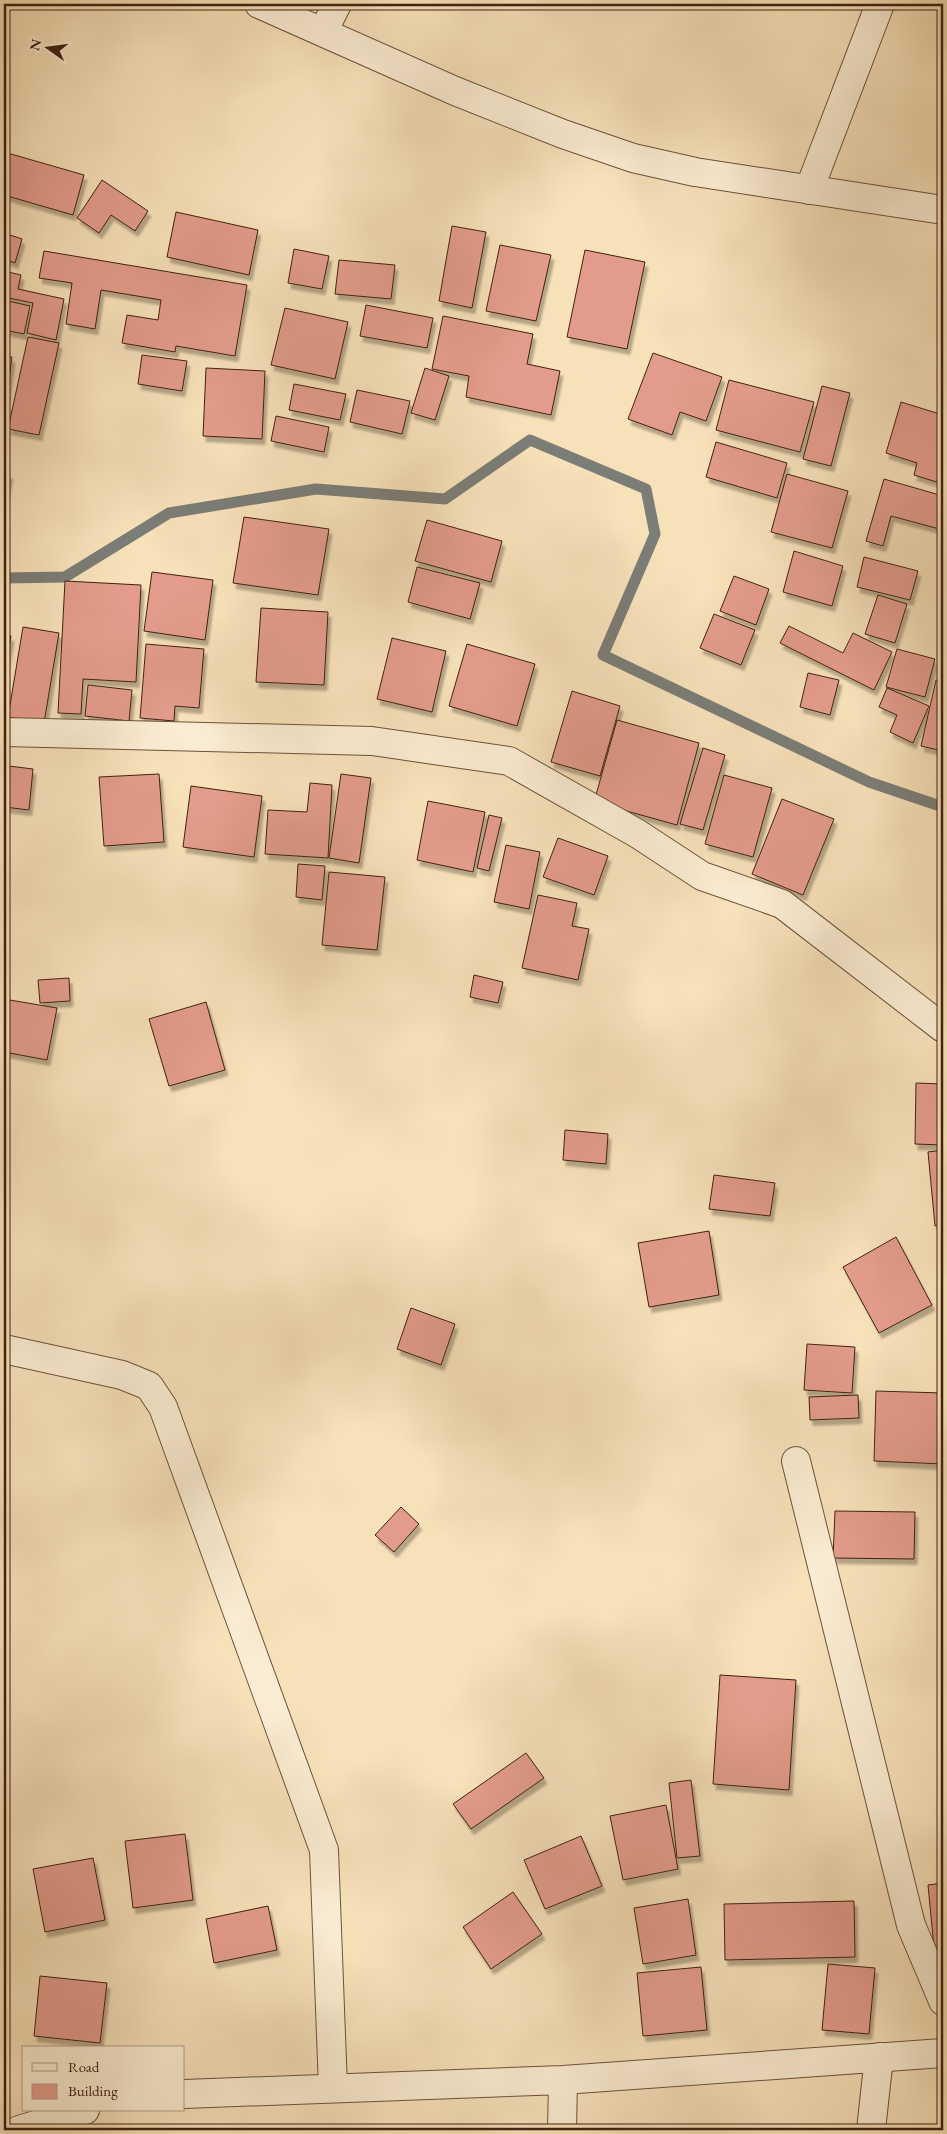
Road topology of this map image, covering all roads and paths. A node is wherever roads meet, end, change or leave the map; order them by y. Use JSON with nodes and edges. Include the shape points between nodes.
{"nodes":[{"id":1,"x":259,"y":4,"type":"edge"},
{"id":2,"x":338,"y":4,"type":"edge"},
{"id":3,"x":880,"y":4,"type":"edge"},
{"id":4,"x":323,"y":32,"type":"junction"},
{"id":5,"x":809,"y":190,"type":"junction"},
{"id":6,"x":943,"y":210,"type":"edge"},
{"id":7,"x":4,"y":732,"type":"edge"},
{"id":8,"x":943,"y":1028,"type":"edge"},
{"id":9,"x":4,"y":1349,"type":"edge"},
{"id":10,"x":796,"y":1460,"type":"dead end"},
{"id":11,"x":943,"y":2002,"type":"edge"},
{"id":12,"x":943,"y":2053,"type":"edge"},
{"id":13,"x":878,"y":2057,"type":"junction"},
{"id":14,"x":563,"y":2080,"type":"junction"},
{"id":15,"x":333,"y":2088,"type":"junction"},
{"id":16,"x":185,"y":2094,"type":"edge"},
{"id":17,"x":78,"y":2112,"type":"edge"},
{"id":18,"x":19,"y":2130,"type":"edge"},
{"id":19,"x":562,"y":2130,"type":"edge"},
{"id":20,"x":871,"y":2130,"type":"edge"}],
"edges":[{"from":1,"to":4,"type":"street"},
{"from":2,"to":4,"type":"street"},
{"from":3,"to":5,"type":"street"},
{"from":4,"to":5,"type":"street","via":[[455,91],[633,158],[695,172]]},
{"from":5,"to":6,"type":"street"},
{"from":7,"to":8,"type":"street","via":[[372,741],[509,761],[638,834],[702,876],[782,904]]},
{"from":9,"to":15,"type":"street","via":[[122,1375],[149,1386],[164,1407],[324,1850]]},
{"from":10,"to":11,"type":"street","via":[[911,1925]]},
{"from":12,"to":13,"type":"street"},
{"from":13,"to":14,"type":"street"},
{"from":13,"to":20,"type":"street"},
{"from":14,"to":15,"type":"street"},
{"from":14,"to":19,"type":"street"},
{"from":15,"to":16,"type":"street"},
{"from":17,"to":18,"type":"street"}]}
